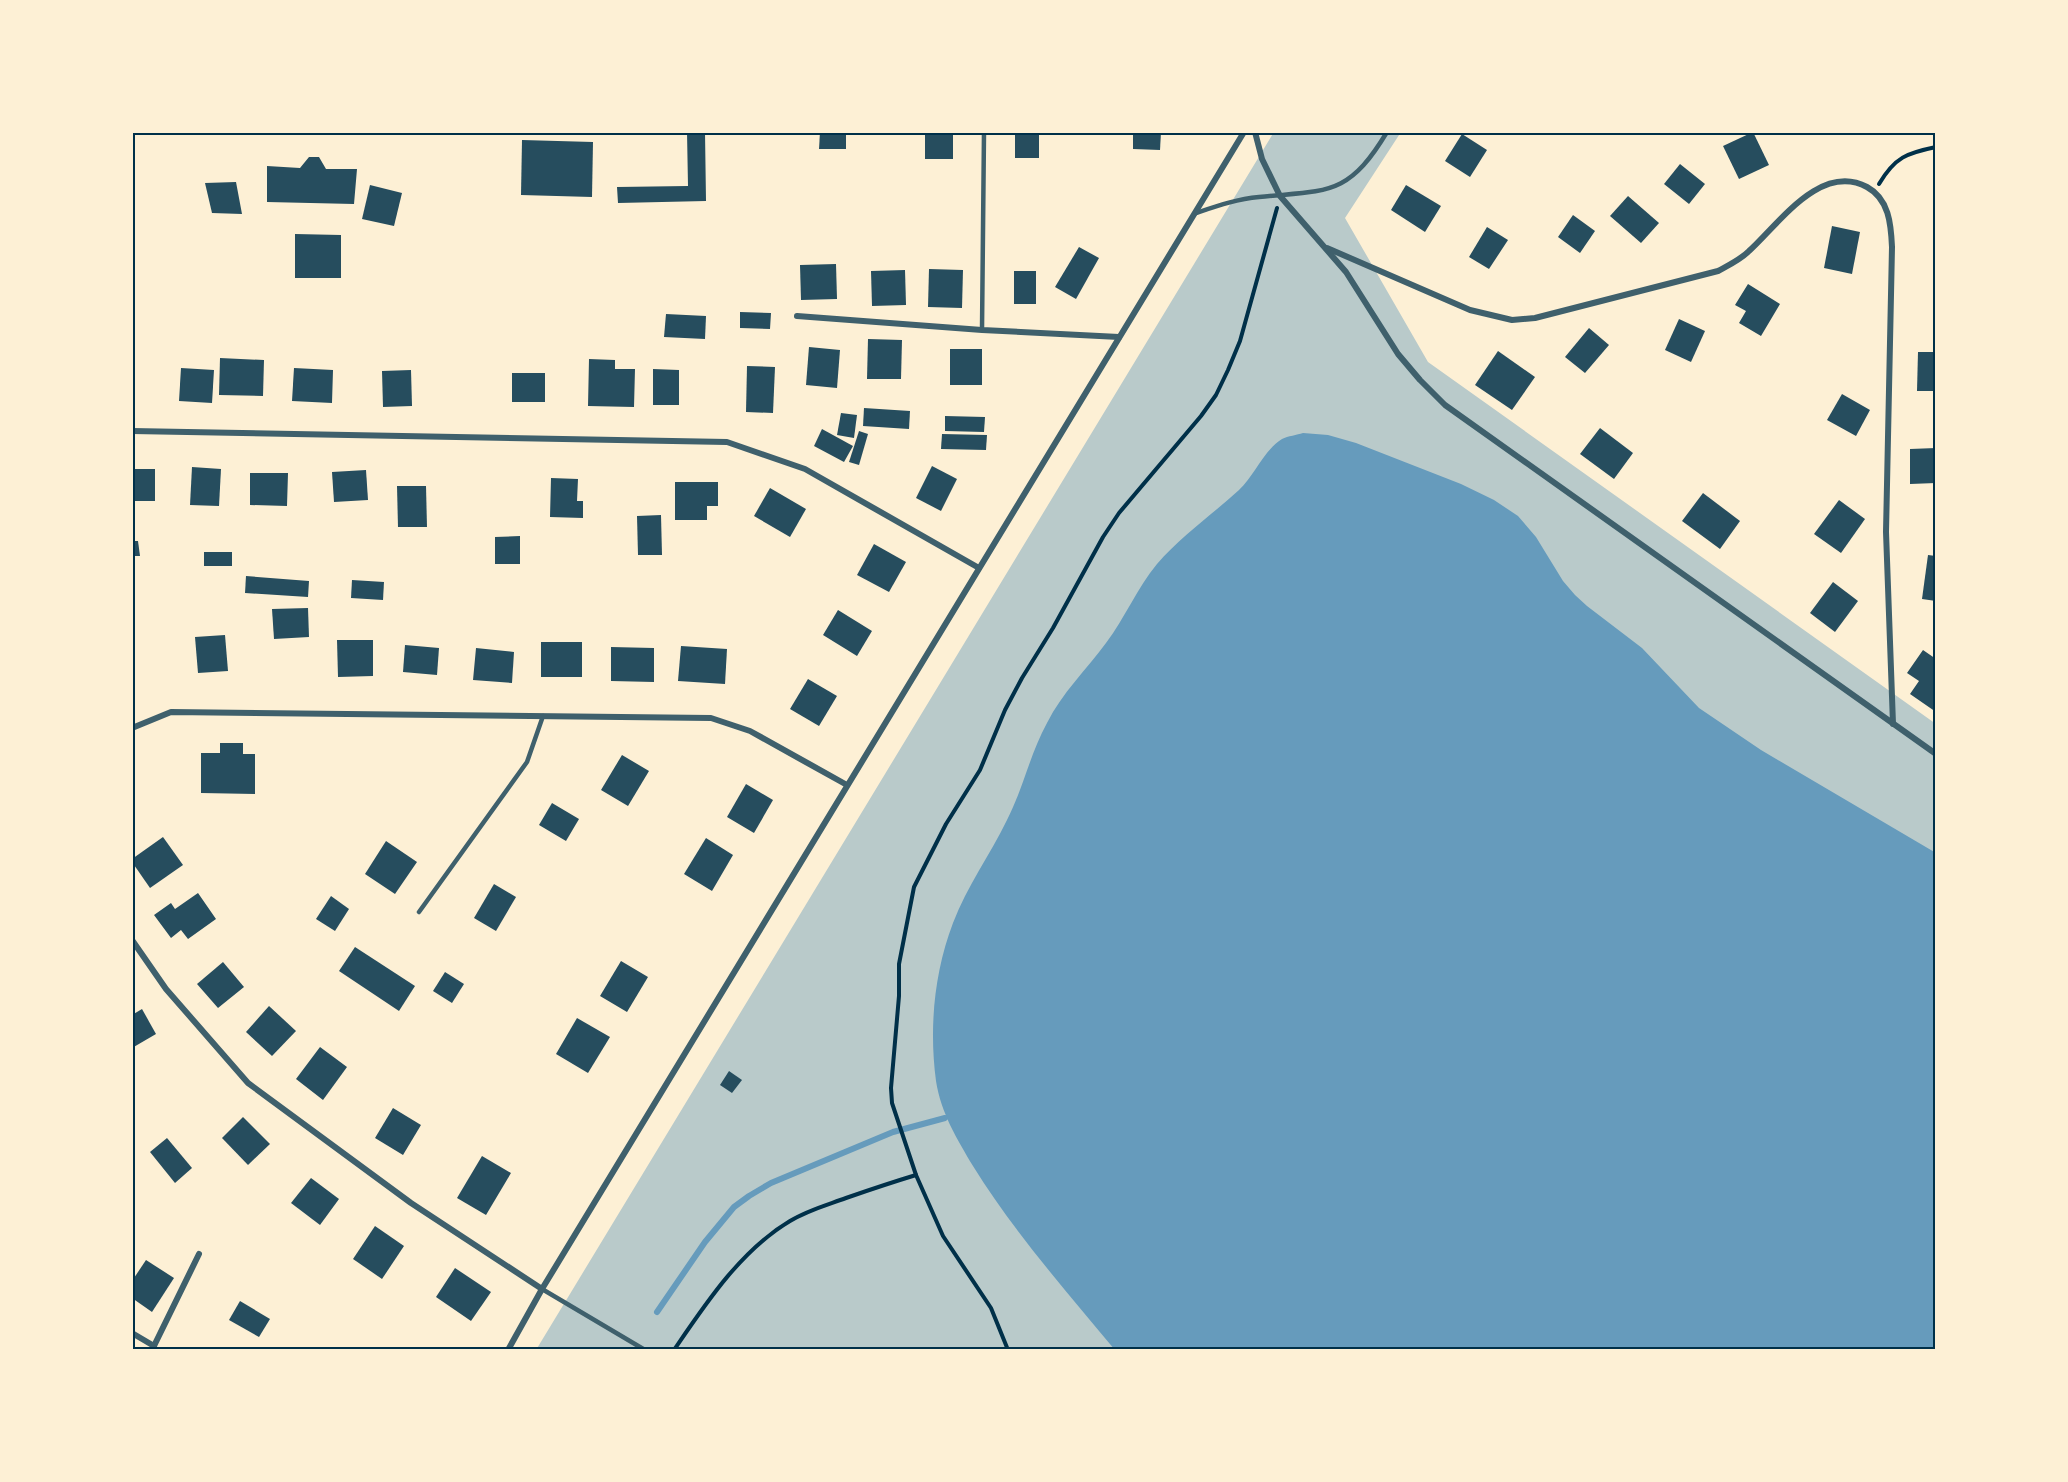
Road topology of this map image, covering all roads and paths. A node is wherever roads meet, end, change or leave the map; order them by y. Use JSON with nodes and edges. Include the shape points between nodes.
{"nodes":[{"id":1,"x":984,"y":132,"type":"edge"},
{"id":2,"x":1244,"y":132,"type":"edge"},
{"id":3,"x":1255,"y":132,"type":"edge"},
{"id":4,"x":1387,"y":132,"type":"edge"},
{"id":5,"x":1936,"y":147,"type":"edge"},
{"id":6,"x":1874,"y":191,"type":"junction"},
{"id":7,"x":1280,"y":196,"type":"junction"},
{"id":8,"x":1195,"y":213,"type":"junction"},
{"id":9,"x":1327,"y":248,"type":"junction"},
{"id":10,"x":796,"y":316,"type":"dead end"},
{"id":11,"x":982,"y":330,"type":"junction"},
{"id":12,"x":1119,"y":337,"type":"junction"},
{"id":13,"x":132,"y":431,"type":"edge"},
{"id":14,"x":979,"y":568,"type":"junction"},
{"id":15,"x":543,"y":716,"type":"junction"},
{"id":16,"x":1893,"y":724,"type":"junction"},
{"id":17,"x":132,"y":728,"type":"edge"},
{"id":18,"x":1936,"y":754,"type":"edge"},
{"id":19,"x":848,"y":785,"type":"junction"},
{"id":20,"x":419,"y":912,"type":"dead end"},
{"id":21,"x":132,"y":940,"type":"edge"},
{"id":22,"x":916,"y":1174,"type":"junction"},
{"id":23,"x":199,"y":1254,"type":"dead end"},
{"id":24,"x":542,"y":1289,"type":"junction"},
{"id":25,"x":132,"y":1333,"type":"edge"},
{"id":26,"x":153,"y":1348,"type":"edge"},
{"id":27,"x":508,"y":1350,"type":"edge"},
{"id":28,"x":645,"y":1350,"type":"edge"},
{"id":29,"x":674,"y":1350,"type":"edge"},
{"id":30,"x":1008,"y":1350,"type":"edge"}],
"edges":[{"from":1,"to":11,"type":"lane"},
{"from":2,"to":8,"type":"street"},
{"from":3,"to":7,"type":"street","via":[[1262,159]]},
{"from":4,"to":7,"type":"lane","via":[[1372,156],[1348,180],[1317,192]]},
{"from":5,"to":6,"type":"path","via":[[1898,160]]},
{"from":6,"to":9,"type":"street","via":[[1851,182],[1824,186],[1794,205],[1736,262],[1718,271],[1535,318],[1512,320],[1470,310]]},
{"from":6,"to":16,"type":"street","via":[[1889,216],[1892,248],[1886,532]]},
{"from":7,"to":8,"type":"lane","via":[[1238,200]]},
{"from":7,"to":9,"type":"street"},
{"from":7,"to":22,"type":"path","via":[[1240,340],[1215,395],[1103,537],[1022,678],[980,770],[914,887],[899,964],[891,1088],[892,1103]]},
{"from":8,"to":12,"type":"street"},
{"from":9,"to":16,"type":"street","via":[[1398,354],[1445,405]]},
{"from":10,"to":11,"type":"street"},
{"from":11,"to":12,"type":"street"},
{"from":12,"to":14,"type":"street"},
{"from":13,"to":14,"type":"street","via":[[727,442],[805,469]]},
{"from":14,"to":19,"type":"street"},
{"from":15,"to":17,"type":"street","via":[[171,712]]},
{"from":15,"to":19,"type":"street","via":[[711,717],[750,731]]},
{"from":15,"to":20,"type":"lane","via":[[527,762]]},
{"from":16,"to":18,"type":"street"},
{"from":19,"to":24,"type":"street"},
{"from":21,"to":24,"type":"street","via":[[166,990],[248,1083],[411,1203]]},
{"from":22,"to":29,"type":"path","via":[[814,1209],[766,1238],[744,1258]]},
{"from":22,"to":30,"type":"path","via":[[943,1236],[992,1308]]},
{"from":23,"to":26,"type":"street"},
{"from":24,"to":27,"type":"street"},
{"from":24,"to":28,"type":"lane"},
{"from":25,"to":26,"type":"street"}]}
